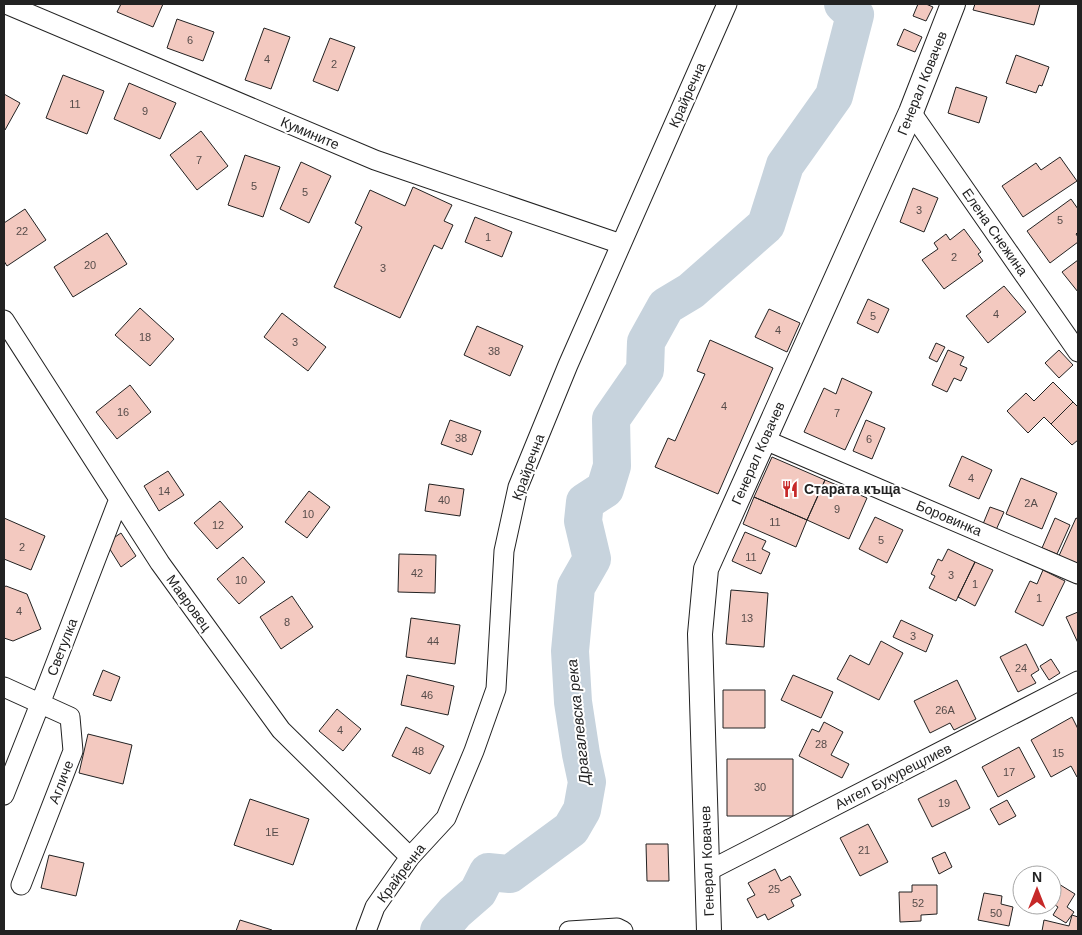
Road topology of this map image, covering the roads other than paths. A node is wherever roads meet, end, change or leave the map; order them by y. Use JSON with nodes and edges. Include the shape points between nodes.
{"nodes":[{"id":1,"x":6,"y":4,"type":"edge"},
{"id":2,"x":727,"y":4,"type":"edge"},
{"id":3,"x":953,"y":4,"type":"edge"},
{"id":4,"x":911,"y":112,"type":"junction"},
{"id":5,"x":621,"y":244,"type":"junction"},
{"id":6,"x":4,"y":320,"type":"edge"},
{"id":7,"x":1078,"y":352,"type":"edge"},
{"id":8,"x":765,"y":440,"type":"junction"},
{"id":9,"x":119,"y":499,"type":"junction"},
{"id":10,"x":1078,"y":574,"type":"edge"},
{"id":11,"x":1078,"y":681,"type":"edge"},
{"id":12,"x":4,"y":688,"type":"edge"},
{"id":13,"x":40,"y":704,"type":"junction"},
{"id":14,"x":4,"y":795,"type":"edge"},
{"id":15,"x":410,"y":857,"type":"junction"},
{"id":16,"x":708,"y":871,"type":"junction"},
{"id":17,"x":21,"y":885,"type":"dead end"},
{"id":18,"x":366,"y":931,"type":"edge"},
{"id":19,"x":569,"y":931,"type":"edge"},
{"id":20,"x":623,"y":931,"type":"edge"},
{"id":21,"x":709,"y":931,"type":"edge"}],
"edges":[{"from":1,"to":5,"type":"street","name":"Кумините","via":[[375,160]]},
{"from":2,"to":5,"type":"street","name":"Крайречна"},
{"from":3,"to":4,"type":"street","name":"Генерал Ковачев"},
{"from":4,"to":7,"type":"street","name":"Елена Снежина"},
{"from":4,"to":8,"type":"street","name":"Генерал Ковачев"},
{"from":5,"to":15,"type":"street","name":"Крайречна","via":[[518,487],[504,551],[496,689],[446,818]]},
{"from":6,"to":9,"type":"street","name":"Мавровец"},
{"from":8,"to":10,"type":"street","name":"Боровинка"},
{"from":8,"to":16,"type":"street","name":"Генерал Ковачев","via":[[706,569],[700,634]]},
{"from":9,"to":13,"type":"street","name":"Светулка"},
{"from":9,"to":15,"type":"street","name":"Мавровец","via":[[160,563],[281,730]]},
{"from":11,"to":16,"type":"street","name":"Ангел Букурещлиев"},
{"from":12,"to":13,"type":"street","name":"Агличе"},
{"from":13,"to":14,"type":"street","name":"Светулка"},
{"from":13,"to":17,"type":"street","name":"Агличе","via":[[70,718],[73,751]]},
{"from":15,"to":18,"type":"street","name":"Крайречна","via":[[375,907]]},
{"from":16,"to":21,"type":"street","name":"Генерал Ковачев"},
{"from":19,"to":20,"type":"street","via":[[617,928]]}]}
